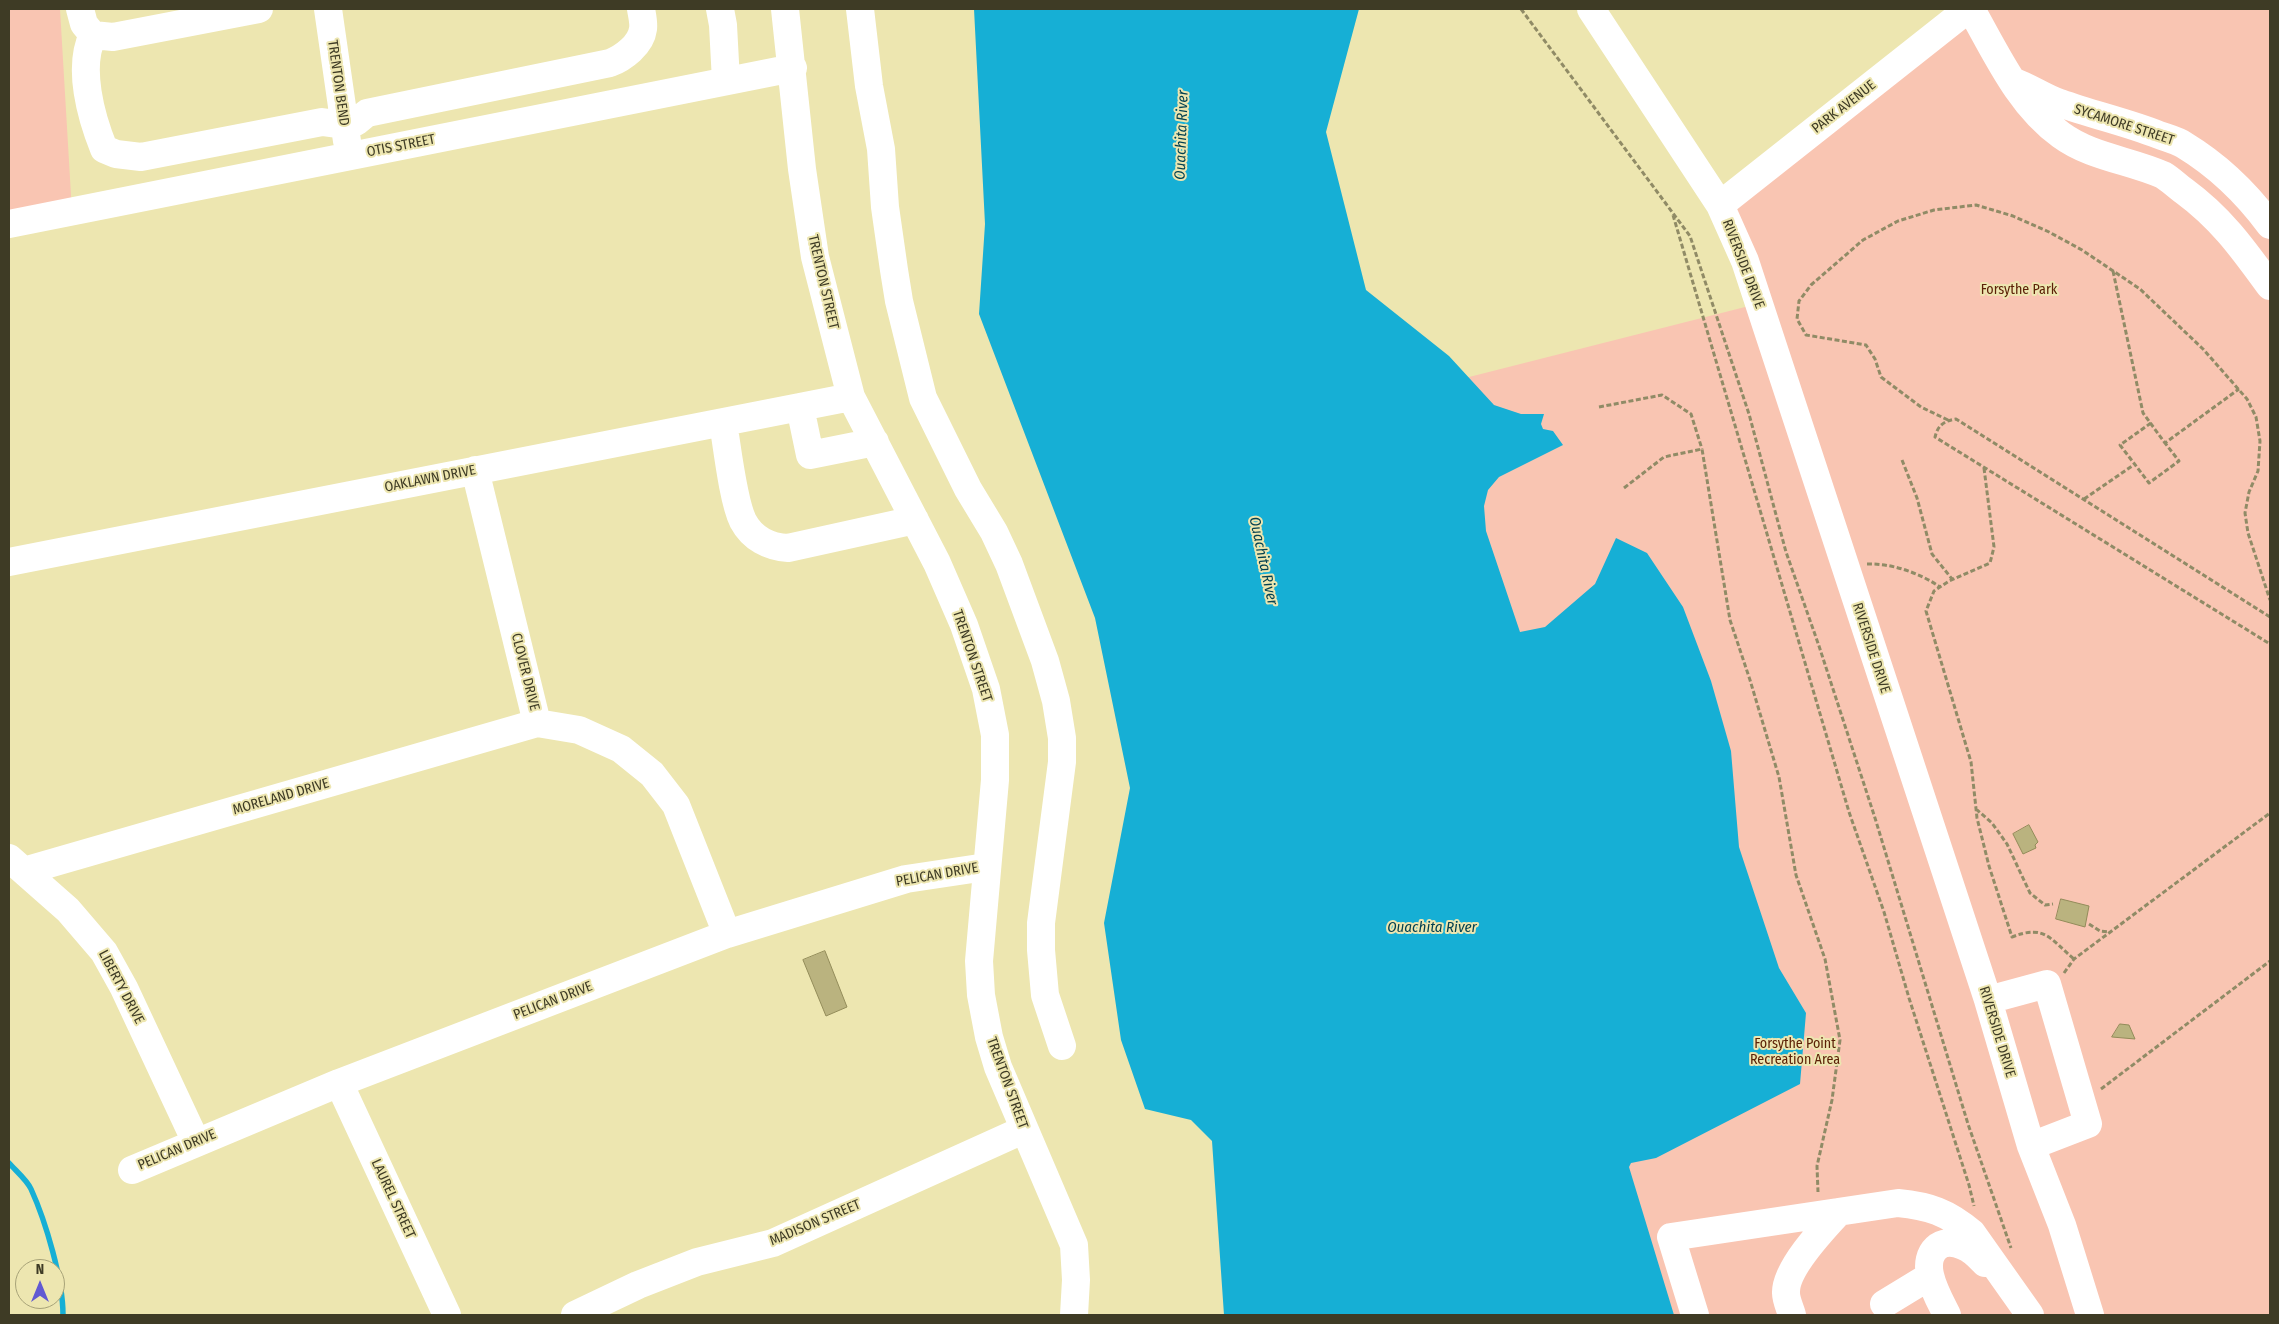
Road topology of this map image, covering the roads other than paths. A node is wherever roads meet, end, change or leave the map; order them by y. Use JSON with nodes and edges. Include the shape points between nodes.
{"nodes":[{"id":1,"x":80,"y":9,"type":"edge"},
{"id":2,"x":259,"y":9,"type":"edge"},
{"id":3,"x":328,"y":9,"type":"edge"},
{"id":4,"x":641,"y":9,"type":"edge"},
{"id":5,"x":720,"y":9,"type":"edge"},
{"id":6,"x":785,"y":9,"type":"edge"},
{"id":7,"x":860,"y":9,"type":"edge"},
{"id":8,"x":1591,"y":9,"type":"edge"},
{"id":9,"x":1970,"y":9,"type":"edge"},
{"id":10,"x":93,"y":34,"type":"junction"},
{"id":11,"x":793,"y":68,"type":"junction"},
{"id":12,"x":2012,"y":80,"type":"junction"},
{"id":13,"x":726,"y":81,"type":"junction"},
{"id":14,"x":350,"y":123,"type":"junction"},
{"id":15,"x":356,"y":155,"type":"junction"},
{"id":16,"x":2240,"y":190,"type":"junction"},
{"id":17,"x":1720,"y":205,"type":"junction"},
{"id":18,"x":2210,"y":212,"type":"junction"},
{"id":19,"x":9,"y":224,"type":"edge"},
{"id":20,"x":2270,"y":225,"type":"edge"},
{"id":21,"x":2270,"y":286,"type":"edge"},
{"id":22,"x":851,"y":397,"type":"junction"},
{"id":23,"x":800,"y":407,"type":"junction"},
{"id":24,"x":723,"y":422,"type":"junction"},
{"id":25,"x":875,"y":442,"type":"junction"},
{"id":26,"x":475,"y":470,"type":"junction"},
{"id":27,"x":915,"y":520,"type":"junction"},
{"id":28,"x":9,"y":562,"type":"edge"},
{"id":29,"x":537,"y":723,"type":"junction"},
{"id":30,"x":16,"y":864,"type":"edge"},
{"id":31,"x":986,"y":867,"type":"junction"},
{"id":32,"x":727,"y":934,"type":"junction"},
{"id":33,"x":1988,"y":1000,"type":"junction"},
{"id":34,"x":1062,"y":1046,"type":"dead end"},
{"id":35,"x":339,"y":1083,"type":"junction"},
{"id":36,"x":1023,"y":1130,"type":"junction"},
{"id":37,"x":196,"y":1142,"type":"junction"},
{"id":38,"x":2032,"y":1146,"type":"junction"},
{"id":39,"x":132,"y":1170,"type":"dead end"},
{"id":40,"x":1829,"y":1214,"type":"junction"},
{"id":41,"x":1930,"y":1276,"type":"junction"},
{"id":42,"x":2006,"y":1283,"type":"junction"},
{"id":43,"x":1884,"y":1304,"type":"dead end"},
{"id":44,"x":447,"y":1315,"type":"edge"},
{"id":45,"x":575,"y":1315,"type":"edge"},
{"id":46,"x":1074,"y":1315,"type":"edge"},
{"id":47,"x":1695,"y":1315,"type":"edge"},
{"id":48,"x":1792,"y":1315,"type":"edge"},
{"id":49,"x":1947,"y":1315,"type":"edge"},
{"id":50,"x":2030,"y":1315,"type":"edge"},
{"id":51,"x":2090,"y":1315,"type":"edge"}],
"edges":[{"from":1,"to":10,"type":"street","via":[[84,24]]},
{"from":2,"to":10,"type":"street","via":[[113,37]]},
{"from":3,"to":14,"type":"street","name":"TRENTON BEND"},
{"from":4,"to":14,"type":"street","via":[[643,30],[640,39],[621,59],[367,113]]},
{"from":5,"to":13,"type":"street"},
{"from":6,"to":11,"type":"street","name":"TRENTON STREET"},
{"from":7,"to":34,"type":"street","via":[[899,301],[923,398],[1009,564],[1045,661],[1056,701],[1062,762],[1042,914],[1041,950],[1045,995]]},
{"from":8,"to":17,"type":"street","name":"RIVERSIDE DRIVE"},
{"from":9,"to":12,"type":"street"},
{"from":9,"to":17,"type":"street","name":"PARK AVENUE"},
{"from":10,"to":14,"type":"street","via":[[85,64],[93,122],[104,149],[116,154],[141,157],[322,122]]},
{"from":11,"to":13,"type":"street","name":"OTIS STREET"},
{"from":11,"to":22,"type":"street","name":"TRENTON STREET","via":[[802,169],[815,257]]},
{"from":12,"to":16,"type":"street","name":"SYCAMORE STREET","via":[[2058,102],[2183,144]]},
{"from":12,"to":18,"type":"street","via":[[2038,116],[2061,135],[2089,152],[2165,176]]},
{"from":13,"to":15,"type":"street","name":"OTIS STREET"},
{"from":14,"to":15,"type":"street","name":"TRENTON BEND"},
{"from":15,"to":19,"type":"street","name":"OTIS STREET"},
{"from":16,"to":18,"type":"street"},
{"from":16,"to":20,"type":"street","name":"SYCAMORE STREET"},
{"from":17,"to":33,"type":"street","name":"RIVERSIDE DRIVE","via":[[1745,262]]},
{"from":18,"to":21,"type":"street","via":[[2226,226]]},
{"from":22,"to":23,"type":"street","name":"OAKLAWN DRIVE"},
{"from":22,"to":25,"type":"street","name":"TRENTON STREET"},
{"from":23,"to":24,"type":"street","name":"OAKLAWN DRIVE"},
{"from":23,"to":25,"type":"street","via":[[810,455]]},
{"from":24,"to":26,"type":"street","name":"OAKLAWN DRIVE"},
{"from":24,"to":27,"type":"street","via":[[743,521],[756,537],[773,547],[788,548]]},
{"from":25,"to":27,"type":"street","name":"TRENTON STREET"},
{"from":26,"to":28,"type":"street","name":"OAKLAWN DRIVE"},
{"from":26,"to":29,"type":"street","name":"CLOVER DRIVE"},
{"from":27,"to":31,"type":"street","name":"TRENTON STREET","via":[[964,625],[986,690],[995,735],[996,780]]},
{"from":29,"to":30,"type":"street","name":"MORELAND DRIVE"},
{"from":29,"to":32,"type":"street","name":"CLOVER DRIVE","via":[[579,730],[621,748],[652,774],[676,806]]},
{"from":30,"to":37,"type":"street","name":"LIBERTY DRIVE","via":[[68,910],[104,952]]},
{"from":31,"to":32,"type":"street","name":"PELICAN DRIVE","via":[[906,879]]},
{"from":31,"to":36,"type":"street","name":"TRENTON STREET","via":[[978,961],[981,995],[998,1067]]},
{"from":32,"to":35,"type":"street","name":"PELICAN DRIVE"},
{"from":33,"to":38,"type":"street","name":"RIVERSIDE DRIVE"},
{"from":33,"to":38,"type":"street","via":[[2047,984],[2088,1124]]},
{"from":35,"to":37,"type":"street","name":"PELICAN DRIVE"},
{"from":35,"to":44,"type":"street","name":"LAUREL STREET"},
{"from":36,"to":45,"type":"street","name":"MADISON STREET","via":[[773,1243],[697,1262]]},
{"from":36,"to":46,"type":"street","name":"TRENTON STREET","via":[[1074,1245]]},
{"from":37,"to":39,"type":"street","name":"PELICAN DRIVE"},
{"from":38,"to":51,"type":"street","name":"RIVERSIDE DRIVE","via":[[2062,1225]]},
{"from":40,"to":42,"type":"street","via":[[1898,1203],[1930,1207],[1972,1233]]},
{"from":40,"to":47,"type":"street","via":[[1671,1237]]},
{"from":40,"to":48,"type":"street","via":[[1796,1264],[1786,1292]]},
{"from":41,"to":42,"type":"street","via":[[1929,1260],[1934,1249],[1953,1243],[1973,1251]]},
{"from":41,"to":43,"type":"street"},
{"from":41,"to":49,"type":"street"},
{"from":42,"to":50,"type":"street"}]}
